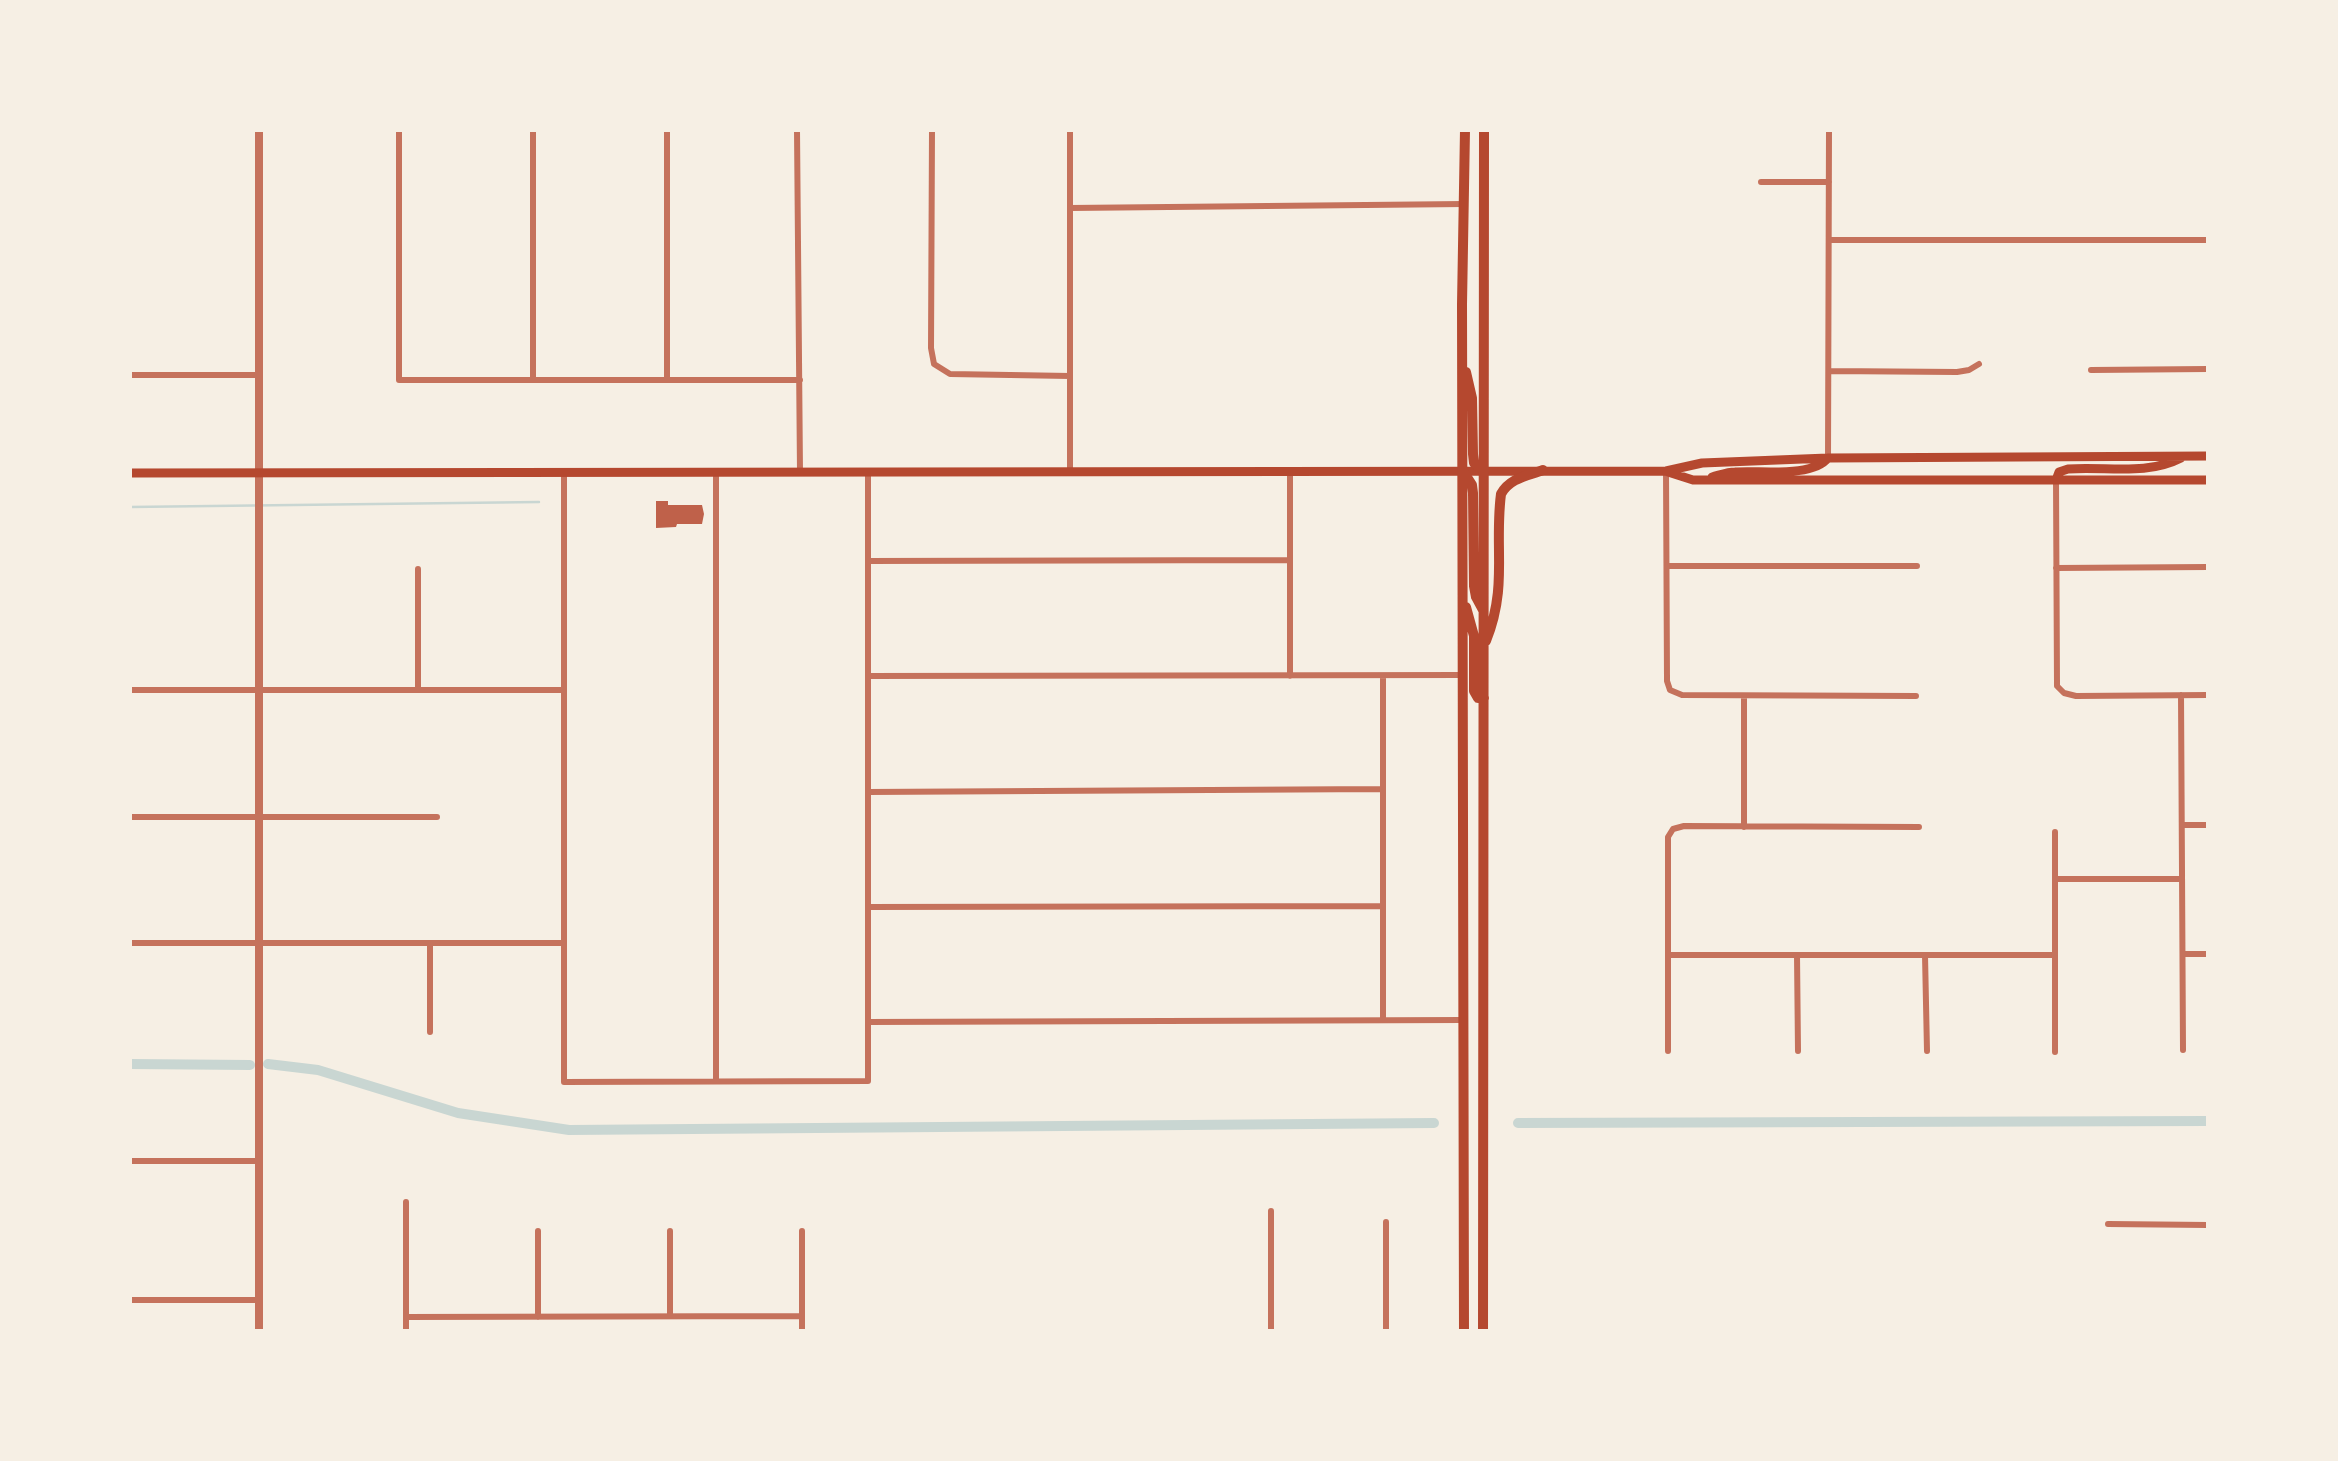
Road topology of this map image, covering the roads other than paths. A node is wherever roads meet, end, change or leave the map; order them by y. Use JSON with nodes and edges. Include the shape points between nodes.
{"nodes":[{"id":1,"x":259,"y":130,"type":"edge"},
{"id":2,"x":400,"y":130,"type":"edge"},
{"id":3,"x":533,"y":130,"type":"edge"},
{"id":4,"x":667,"y":130,"type":"edge"},
{"id":5,"x":797,"y":130,"type":"edge"},
{"id":6,"x":932,"y":130,"type":"edge"},
{"id":7,"x":1070,"y":130,"type":"edge"},
{"id":8,"x":1465,"y":130,"type":"edge"},
{"id":9,"x":1484,"y":130,"type":"edge"},
{"id":10,"x":1829,"y":130,"type":"edge"},
{"id":11,"x":1760,"y":182,"type":"dead end"},
{"id":12,"x":1829,"y":182,"type":"junction"},
{"id":13,"x":1464,"y":204,"type":"junction"},
{"id":14,"x":1070,"y":208,"type":"junction"},
{"id":15,"x":1829,"y":240,"type":"junction"},
{"id":16,"x":2208,"y":240,"type":"edge"},
{"id":17,"x":1462,"y":357,"type":"junction"},
{"id":18,"x":1979,"y":364,"type":"dead end"},
{"id":19,"x":2208,"y":369,"type":"edge"},
{"id":20,"x":1829,"y":370,"type":"junction"},
{"id":21,"x":2091,"y":370,"type":"dead end"},
{"id":22,"x":130,"y":375,"type":"edge"},
{"id":23,"x":258,"y":375,"type":"junction"},
{"id":24,"x":1070,"y":376,"type":"junction"},
{"id":25,"x":533,"y":380,"type":"junction"},
{"id":26,"x":667,"y":380,"type":"junction"},
{"id":27,"x":800,"y":380,"type":"junction"},
{"id":28,"x":2208,"y":456,"type":"edge"},
{"id":29,"x":2184,"y":457,"type":"junction"},
{"id":30,"x":1828,"y":458,"type":"junction"},
{"id":31,"x":1462,"y":470,"type":"junction"},
{"id":32,"x":1484,"y":470,"type":"junction"},
{"id":33,"x":1543,"y":470,"type":"junction"},
{"id":34,"x":1070,"y":471,"type":"junction"},
{"id":35,"x":1290,"y":471,"type":"junction"},
{"id":36,"x":1666,"y":471,"type":"junction"},
{"id":37,"x":130,"y":472,"type":"edge"},
{"id":38,"x":258,"y":472,"type":"junction"},
{"id":39,"x":564,"y":472,"type":"junction"},
{"id":40,"x":716,"y":472,"type":"junction"},
{"id":41,"x":800,"y":472,"type":"junction"},
{"id":42,"x":868,"y":472,"type":"junction"},
{"id":43,"x":2206,"y":479,"type":"edge"},
{"id":44,"x":1699,"y":480,"type":"junction"},
{"id":45,"x":2056,"y":480,"type":"junction"},
{"id":46,"x":1290,"y":560,"type":"junction"},
{"id":47,"x":868,"y":561,"type":"junction"},
{"id":48,"x":1668,"y":566,"type":"junction"},
{"id":49,"x":1917,"y":566,"type":"dead end"},
{"id":50,"x":2208,"y":567,"type":"edge"},
{"id":51,"x":2056,"y":568,"type":"junction"},
{"id":52,"x":418,"y":569,"type":"dead end"},
{"id":53,"x":1462,"y":597,"type":"junction"},
{"id":54,"x":1484,"y":610,"type":"junction"},
{"id":55,"x":1484,"y":647,"type":"junction"},
{"id":56,"x":1464,"y":675,"type":"junction"},
{"id":57,"x":868,"y":676,"type":"junction"},
{"id":58,"x":1290,"y":676,"type":"junction"},
{"id":59,"x":1383,"y":676,"type":"junction"},
{"id":60,"x":130,"y":690,"type":"edge"},
{"id":61,"x":259,"y":690,"type":"junction"},
{"id":62,"x":418,"y":690,"type":"junction"},
{"id":63,"x":564,"y":690,"type":"junction"},
{"id":64,"x":2181,"y":695,"type":"junction"},
{"id":65,"x":2208,"y":695,"type":"edge"},
{"id":66,"x":1744,"y":696,"type":"junction"},
{"id":67,"x":1916,"y":696,"type":"dead end"},
{"id":68,"x":1484,"y":698,"type":"junction"},
{"id":69,"x":1381,"y":789,"type":"junction"},
{"id":70,"x":868,"y":792,"type":"junction"},
{"id":71,"x":130,"y":816,"type":"edge"},
{"id":72,"x":259,"y":816,"type":"junction"},
{"id":73,"x":437,"y":816,"type":"dead end"},
{"id":74,"x":2182,"y":824,"type":"junction"},
{"id":75,"x":2208,"y":825,"type":"edge"},
{"id":76,"x":1744,"y":827,"type":"junction"},
{"id":77,"x":1919,"y":827,"type":"dead end"},
{"id":78,"x":2054,"y":832,"type":"dead end"},
{"id":79,"x":2055,"y":879,"type":"junction"},
{"id":80,"x":2182,"y":880,"type":"junction"},
{"id":81,"x":1383,"y":906,"type":"junction"},
{"id":82,"x":868,"y":907,"type":"junction"},
{"id":83,"x":564,"y":942,"type":"junction"},
{"id":84,"x":130,"y":943,"type":"edge"},
{"id":85,"x":259,"y":943,"type":"junction"},
{"id":86,"x":430,"y":943,"type":"junction"},
{"id":87,"x":2183,"y":954,"type":"junction"},
{"id":88,"x":2208,"y":954,"type":"edge"},
{"id":89,"x":1668,"y":955,"type":"junction"},
{"id":90,"x":1797,"y":955,"type":"junction"},
{"id":91,"x":1925,"y":955,"type":"junction"},
{"id":92,"x":2055,"y":955,"type":"junction"},
{"id":93,"x":1383,"y":1020,"type":"junction"},
{"id":94,"x":1464,"y":1020,"type":"junction"},
{"id":95,"x":868,"y":1022,"type":"junction"},
{"id":96,"x":430,"y":1032,"type":"dead end"},
{"id":97,"x":2183,"y":1050,"type":"dead end"},
{"id":98,"x":1668,"y":1051,"type":"dead end"},
{"id":99,"x":1798,"y":1051,"type":"dead end"},
{"id":100,"x":1926,"y":1051,"type":"dead end"},
{"id":101,"x":2055,"y":1052,"type":"dead end"},
{"id":102,"x":716,"y":1082,"type":"junction"},
{"id":103,"x":259,"y":1161,"type":"junction"},
{"id":104,"x":130,"y":1162,"type":"edge"},
{"id":105,"x":406,"y":1202,"type":"dead end"},
{"id":106,"x":1271,"y":1211,"type":"dead end"},
{"id":107,"x":1386,"y":1222,"type":"dead end"},
{"id":108,"x":2108,"y":1224,"type":"dead end"},
{"id":109,"x":2208,"y":1225,"type":"edge"},
{"id":110,"x":538,"y":1231,"type":"dead end"},
{"id":111,"x":670,"y":1231,"type":"dead end"},
{"id":112,"x":802,"y":1231,"type":"dead end"},
{"id":113,"x":130,"y":1300,"type":"edge"},
{"id":114,"x":259,"y":1300,"type":"junction"},
{"id":115,"x":538,"y":1316,"type":"junction"},
{"id":116,"x":670,"y":1316,"type":"junction"},
{"id":117,"x":802,"y":1316,"type":"junction"},
{"id":118,"x":406,"y":1317,"type":"junction"},
{"id":119,"x":259,"y":1331,"type":"edge"},
{"id":120,"x":406,"y":1331,"type":"edge"},
{"id":121,"x":802,"y":1331,"type":"edge"},
{"id":122,"x":1271,"y":1331,"type":"edge"},
{"id":123,"x":1386,"y":1331,"type":"edge"},
{"id":124,"x":1464,"y":1331,"type":"edge"},
{"id":125,"x":1484,"y":1331,"type":"edge"}],
"edges":[{"from":1,"to":23,"type":"street"},
{"from":2,"to":25,"type":"street","via":[[399,380]]},
{"from":3,"to":25,"type":"street"},
{"from":4,"to":26,"type":"street"},
{"from":5,"to":27,"type":"street"},
{"from":6,"to":24,"type":"street","via":[[934,364],[950,374]]},
{"from":7,"to":14,"type":"street"},
{"from":8,"to":13,"type":"main road"},
{"from":9,"to":32,"type":"main road"},
{"from":10,"to":12,"type":"street"},
{"from":11,"to":12,"type":"street"},
{"from":12,"to":15,"type":"street"},
{"from":13,"to":14,"type":"street"},
{"from":13,"to":17,"type":"main road"},
{"from":14,"to":24,"type":"street"},
{"from":15,"to":16,"type":"street"},
{"from":15,"to":20,"type":"street"},
{"from":17,"to":31,"type":"main road"},
{"from":17,"to":32,"type":"main road","via":[[1474,463]]},
{"from":18,"to":20,"type":"street","via":[[1957,372]]},
{"from":19,"to":21,"type":"street"},
{"from":20,"to":30,"type":"street"},
{"from":22,"to":23,"type":"street"},
{"from":23,"to":38,"type":"street"},
{"from":24,"to":34,"type":"street"},
{"from":25,"to":26,"type":"street"},
{"from":26,"to":27,"type":"street"},
{"from":27,"to":41,"type":"street"},
{"from":28,"to":29,"type":"main road"},
{"from":29,"to":30,"type":"main road"},
{"from":29,"to":45,"type":"main road","via":[[2150,468],[2068,469]]},
{"from":30,"to":36,"type":"main road","via":[[1702,463]]},
{"from":30,"to":44,"type":"main road","via":[[1813,469]]},
{"from":31,"to":32,"type":"main road"},
{"from":31,"to":35,"type":"main road"},
{"from":31,"to":53,"type":"main road"},
{"from":31,"to":54,"type":"main road","via":[[1473,492],[1474,586]]},
{"from":32,"to":33,"type":"main road"},
{"from":32,"to":54,"type":"main road"},
{"from":33,"to":36,"type":"main road"},
{"from":33,"to":55,"type":"main road","via":[[1503,489],[1499,594]]},
{"from":34,"to":35,"type":"main road"},
{"from":34,"to":42,"type":"main road"},
{"from":35,"to":46,"type":"street"},
{"from":36,"to":44,"type":"main road"},
{"from":36,"to":48,"type":"street"},
{"from":37,"to":38,"type":"main road"},
{"from":38,"to":39,"type":"main road"},
{"from":38,"to":61,"type":"street"},
{"from":39,"to":40,"type":"main road"},
{"from":39,"to":63,"type":"street"},
{"from":40,"to":41,"type":"main road"},
{"from":40,"to":102,"type":"street"},
{"from":41,"to":42,"type":"main road"},
{"from":42,"to":47,"type":"street"},
{"from":43,"to":45,"type":"main road"},
{"from":44,"to":45,"type":"main road"},
{"from":45,"to":51,"type":"street"},
{"from":46,"to":47,"type":"street"},
{"from":46,"to":58,"type":"street"},
{"from":47,"to":57,"type":"street"},
{"from":48,"to":49,"type":"street"},
{"from":48,"to":66,"type":"street","via":[[1670,690]]},
{"from":50,"to":51,"type":"street"},
{"from":51,"to":64,"type":"street","via":[[2057,686],[2076,696]]},
{"from":52,"to":62,"type":"street"},
{"from":53,"to":56,"type":"main road"},
{"from":53,"to":68,"type":"main road","via":[[1473,628],[1474,691]]},
{"from":54,"to":55,"type":"main road"},
{"from":55,"to":68,"type":"main road"},
{"from":56,"to":59,"type":"street"},
{"from":56,"to":94,"type":"main road"},
{"from":57,"to":58,"type":"street"},
{"from":57,"to":70,"type":"street"},
{"from":58,"to":59,"type":"street"},
{"from":59,"to":69,"type":"street"},
{"from":60,"to":61,"type":"street"},
{"from":61,"to":62,"type":"street"},
{"from":61,"to":72,"type":"street"},
{"from":62,"to":63,"type":"street"},
{"from":63,"to":83,"type":"street"},
{"from":64,"to":65,"type":"street"},
{"from":64,"to":74,"type":"street"},
{"from":66,"to":67,"type":"street"},
{"from":66,"to":76,"type":"street"},
{"from":68,"to":125,"type":"main road"},
{"from":69,"to":70,"type":"street"},
{"from":69,"to":81,"type":"street"},
{"from":70,"to":82,"type":"street"},
{"from":71,"to":72,"type":"street"},
{"from":72,"to":73,"type":"street"},
{"from":72,"to":85,"type":"street"},
{"from":74,"to":75,"type":"street"},
{"from":74,"to":80,"type":"street"},
{"from":76,"to":77,"type":"street"},
{"from":76,"to":89,"type":"street","via":[[1684,826],[1668,837]]},
{"from":78,"to":79,"type":"street"},
{"from":79,"to":80,"type":"street"},
{"from":79,"to":92,"type":"street"},
{"from":80,"to":87,"type":"street"},
{"from":81,"to":82,"type":"street"},
{"from":81,"to":93,"type":"street"},
{"from":82,"to":95,"type":"street"},
{"from":83,"to":86,"type":"street"},
{"from":83,"to":102,"type":"street","via":[[564,1082]]},
{"from":84,"to":85,"type":"street"},
{"from":85,"to":86,"type":"street"},
{"from":85,"to":103,"type":"street"},
{"from":86,"to":96,"type":"street"},
{"from":87,"to":88,"type":"street"},
{"from":87,"to":97,"type":"street"},
{"from":89,"to":90,"type":"street"},
{"from":89,"to":98,"type":"street"},
{"from":90,"to":91,"type":"street"},
{"from":90,"to":99,"type":"street"},
{"from":91,"to":92,"type":"street"},
{"from":91,"to":100,"type":"street"},
{"from":92,"to":101,"type":"street"},
{"from":93,"to":94,"type":"street"},
{"from":93,"to":95,"type":"street"},
{"from":94,"to":124,"type":"main road"},
{"from":95,"to":102,"type":"street","via":[[868,1081]]},
{"from":103,"to":104,"type":"street"},
{"from":103,"to":114,"type":"street"},
{"from":105,"to":118,"type":"street"},
{"from":106,"to":122,"type":"street"},
{"from":107,"to":123,"type":"street"},
{"from":108,"to":109,"type":"street"},
{"from":110,"to":115,"type":"street"},
{"from":111,"to":116,"type":"street"},
{"from":112,"to":117,"type":"street"},
{"from":113,"to":114,"type":"street"},
{"from":114,"to":119,"type":"street"},
{"from":115,"to":116,"type":"street"},
{"from":115,"to":118,"type":"street"},
{"from":116,"to":117,"type":"street"},
{"from":117,"to":121,"type":"street"},
{"from":118,"to":120,"type":"street"}]}
